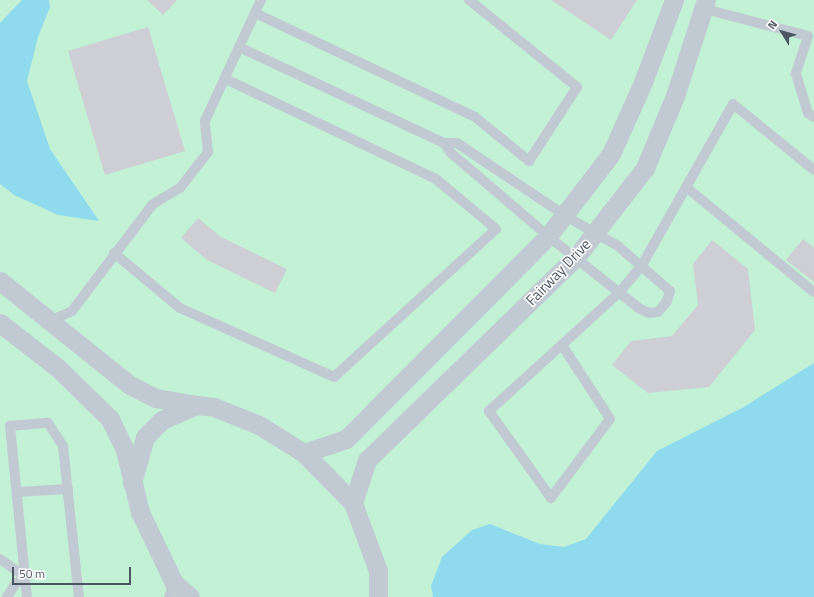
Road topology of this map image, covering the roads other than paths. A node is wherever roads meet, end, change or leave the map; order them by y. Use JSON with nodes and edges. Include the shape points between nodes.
{"nodes":[{"id":1,"x":261,"y":0,"type":"edge"},
{"id":2,"x":469,"y":0,"type":"edge"},
{"id":3,"x":674,"y":0,"type":"edge"},
{"id":4,"x":705,"y":5,"type":"edge"},
{"id":5,"x":255,"y":13,"type":"junction"},
{"id":6,"x":811,"y":35,"type":"edge"},
{"id":7,"x":239,"y":47,"type":"junction"},
{"id":8,"x":225,"y":79,"type":"junction"},
{"id":9,"x":814,"y":117,"type":"edge"},
{"id":10,"x":444,"y":143,"type":"junction"},
{"id":11,"x":814,"y":170,"type":"edge"},
{"id":12,"x":686,"y":187,"type":"junction"},
{"id":13,"x":564,"y":215,"type":"junction"},
{"id":14,"x":594,"y":234,"type":"junction"},
{"id":15,"x":548,"y":236,"type":"junction"},
{"id":16,"x":114,"y":253,"type":"junction"},
{"id":17,"x":576,"y":257,"type":"junction"},
{"id":18,"x":642,"y":265,"type":"junction"},
{"id":19,"x":0,"y":281,"type":"edge"},
{"id":20,"x":620,"y":292,"type":"junction"},
{"id":21,"x":814,"y":292,"type":"edge"},
{"id":22,"x":49,"y":321,"type":"junction"},
{"id":23,"x":0,"y":323,"type":"edge"},
{"id":24,"x":562,"y":345,"type":"junction"},
{"id":25,"x":196,"y":405,"type":"junction"},
{"id":26,"x":304,"y":453,"type":"junction"},
{"id":27,"x":132,"y":483,"type":"junction"},
{"id":28,"x":68,"y":489,"type":"junction"},
{"id":29,"x":17,"y":492,"type":"junction"},
{"id":30,"x":353,"y":503,"type":"junction"},
{"id":31,"x":0,"y":559,"type":"edge"},
{"id":32,"x":26,"y":577,"type":"junction"},
{"id":33,"x":171,"y":590,"type":"edge"},
{"id":34,"x":7,"y":597,"type":"edge"},
{"id":35,"x":28,"y":597,"type":"edge"},
{"id":36,"x":79,"y":597,"type":"edge"},
{"id":37,"x":190,"y":597,"type":"edge"},
{"id":38,"x":378,"y":597,"type":"edge"}],
"edges":[{"from":1,"to":5,"type":"lane"},
{"from":2,"to":5,"type":"lane","via":[[577,87],[529,161],[475,117]]},
{"from":3,"to":13,"type":"street","via":[[644,82],[611,154]]},
{"from":4,"to":6,"type":"lane"},
{"from":4,"to":14,"type":"street","name":"Fairway Drive","via":[[675,96],[645,168]]},
{"from":5,"to":7,"type":"lane"},
{"from":6,"to":9,"type":"lane","via":[[796,74],[808,113]]},
{"from":7,"to":8,"type":"lane"},
{"from":7,"to":10,"type":"lane"},
{"from":8,"to":16,"type":"lane","via":[[205,121],[208,152],[180,188],[153,204]]},
{"from":8,"to":16,"type":"lane","via":[[436,179],[496,228],[334,377],[180,308]]},
{"from":10,"to":13,"type":"lane","via":[[457,143]]},
{"from":10,"to":15,"type":"lane","via":[[451,153]]},
{"from":11,"to":12,"type":"lane","via":[[733,104]]},
{"from":12,"to":18,"type":"lane"},
{"from":12,"to":21,"type":"lane"},
{"from":13,"to":14,"type":"lane"},
{"from":13,"to":15,"type":"street"},
{"from":14,"to":17,"type":"street","name":"Fairway Drive"},
{"from":14,"to":18,"type":"lane","via":[[618,246]]},
{"from":15,"to":17,"type":"lane"},
{"from":15,"to":26,"type":"street","via":[[346,439]]},
{"from":16,"to":22,"type":"lane","via":[[72,311]]},
{"from":17,"to":20,"type":"lane"},
{"from":17,"to":30,"type":"street","name":"Fairway Drive","via":[[367,460]]},
{"from":18,"to":20,"type":"lane"},
{"from":18,"to":20,"type":"lane","via":[[670,291],[667,301],[658,312],[648,313]]},
{"from":19,"to":22,"type":"street"},
{"from":20,"to":24,"type":"lane"},
{"from":22,"to":25,"type":"street","via":[[130,385],[156,398]]},
{"from":23,"to":27,"type":"street","via":[[58,368],[110,418],[125,450]]},
{"from":24,"to":24,"type":"lane","via":[[489,411],[551,498],[610,419]]},
{"from":25,"to":26,"type":"street","via":[[214,407],[259,425]]},
{"from":25,"to":27,"type":"street","via":[[162,420],[145,437]]},
{"from":26,"to":30,"type":"street"},
{"from":27,"to":33,"type":"street","via":[[140,512]]},
{"from":28,"to":29,"type":"lane"},
{"from":28,"to":29,"type":"lane","via":[[63,446],[48,423],[10,426]]},
{"from":28,"to":36,"type":"lane"},
{"from":29,"to":32,"type":"lane"},
{"from":30,"to":38,"type":"street","via":[[378,571]]},
{"from":31,"to":32,"type":"lane"},
{"from":32,"to":34,"type":"lane","via":[[16,583]]},
{"from":32,"to":35,"type":"lane"},
{"from":33,"to":37,"type":"street"}]}
